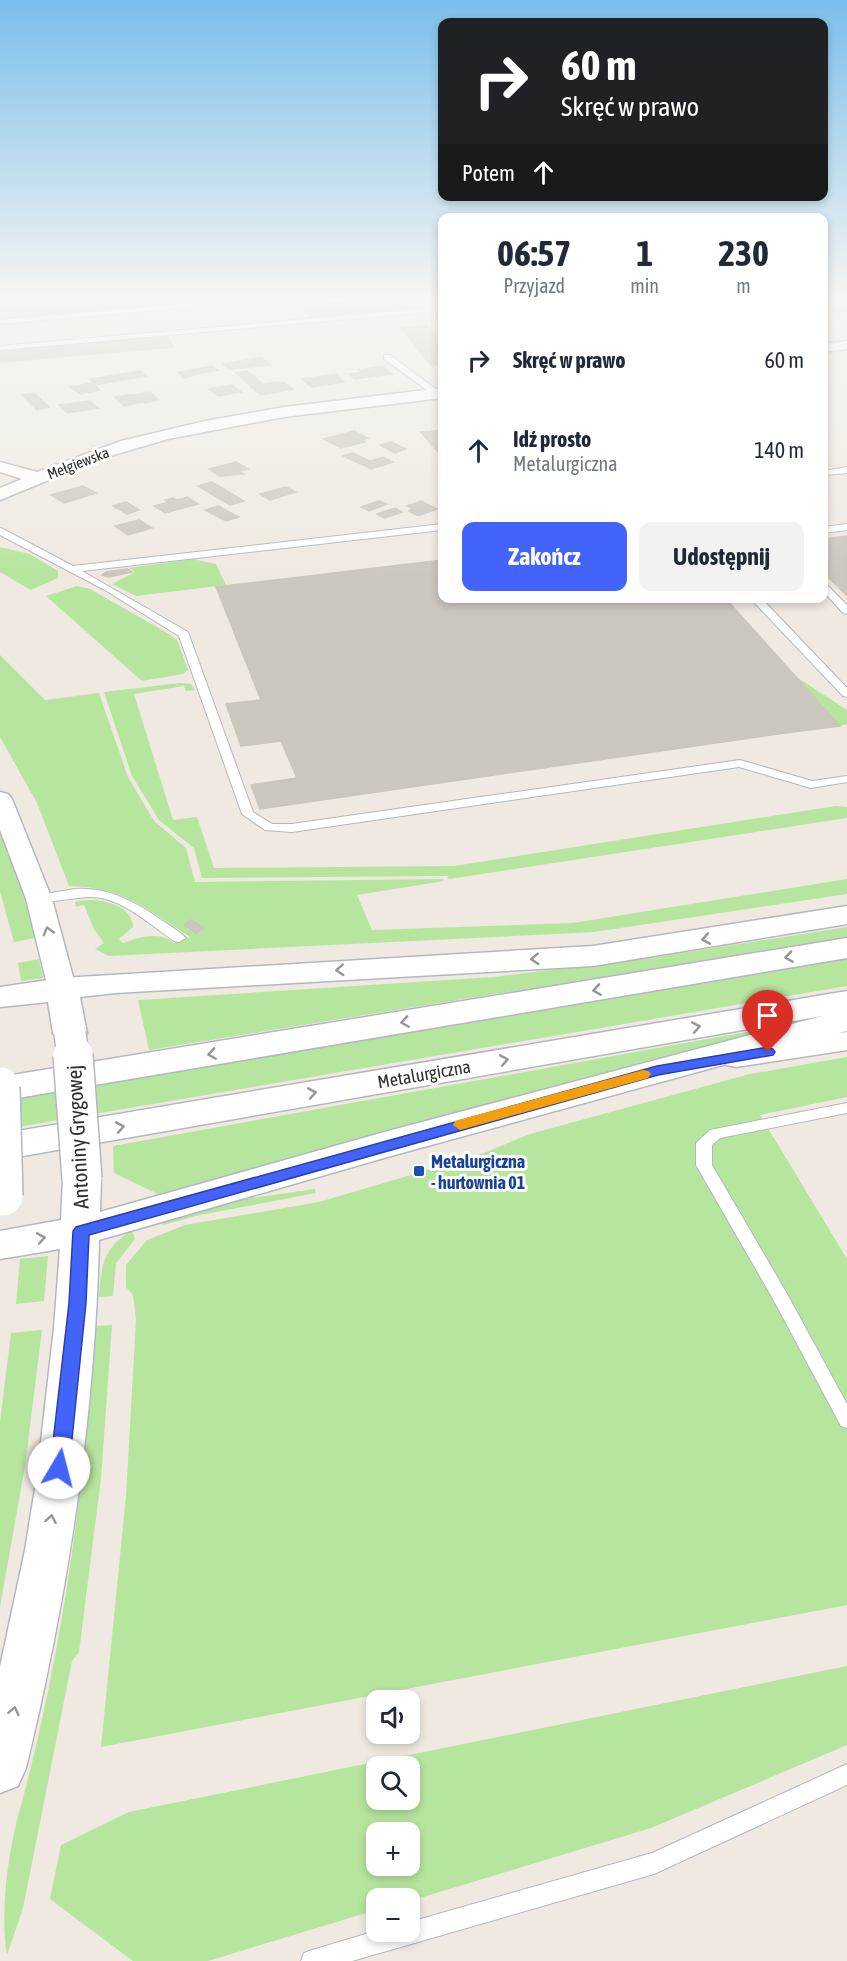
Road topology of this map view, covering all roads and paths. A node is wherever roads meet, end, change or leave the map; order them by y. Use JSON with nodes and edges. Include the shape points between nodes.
{"nodes":[{"id":1,"x":438,"y":393,"type":"edge"},
{"id":2,"x":0,"y":467,"type":"edge"},
{"id":3,"x":847,"y":470,"type":"edge"},
{"id":4,"x":828,"y":472,"type":"edge"},
{"id":5,"x":38,"y":478,"type":"junction"},
{"id":6,"x":0,"y":495,"type":"edge"},
{"id":7,"x":438,"y":527,"type":"edge"},
{"id":8,"x":847,"y":527,"type":"edge"},
{"id":9,"x":828,"y":529,"type":"edge"},
{"id":10,"x":0,"y":531,"type":"edge"},
{"id":11,"x":72,"y":569,"type":"junction"},
{"id":12,"x":828,"y":591,"type":"edge"},
{"id":13,"x":760,"y":603,"type":"edge"},
{"id":14,"x":847,"y":610,"type":"edge"},
{"id":15,"x":847,"y":694,"type":"edge"},
{"id":16,"x":847,"y":779,"type":"edge"},
{"id":17,"x":0,"y":799,"type":"edge"},
{"id":18,"x":39,"y":899,"type":"junction"},
{"id":19,"x":847,"y":915,"type":"edge"},
{"id":20,"x":179,"y":938,"type":"dead end"},
{"id":21,"x":847,"y":948,"type":"edge"},
{"id":22,"x":62,"y":988,"type":"junction"},
{"id":23,"x":0,"y":997,"type":"edge"},
{"id":24,"x":847,"y":1001,"type":"edge"},
{"id":25,"x":847,"y":1020,"type":"edge"},
{"id":26,"x":847,"y":1041,"type":"edge"},
{"id":27,"x":657,"y":1071,"type":"junction"},
{"id":28,"x":0,"y":1088,"type":"edge"},
{"id":29,"x":847,"y":1108,"type":"edge"},
{"id":30,"x":0,"y":1147,"type":"edge"},
{"id":31,"x":81,"y":1231,"type":"junction"},
{"id":32,"x":0,"y":1245,"type":"edge"},
{"id":33,"x":0,"y":1251,"type":"edge"},
{"id":34,"x":847,"y":1421,"type":"edge"},
{"id":35,"x":0,"y":1768,"type":"edge"},
{"id":36,"x":847,"y":1774,"type":"edge"},
{"id":37,"x":312,"y":1961,"type":"edge"}],
"edges":[{"from":1,"to":5,"type":"street","name":"Mełgiewska","via":[[208,425],[125,446]]},
{"from":2,"to":5,"type":"street"},
{"from":3,"to":4,"type":"lane"},
{"from":5,"to":6,"type":"street","name":"Mełgiewska"},
{"from":7,"to":11,"type":"lane"},
{"from":8,"to":9,"type":"lane"},
{"from":10,"to":11,"type":"lane"},
{"from":11,"to":16,"type":"lane","via":[[184,634],[248,814],[269,827],[291,828],[740,763],[810,785]]},
{"from":12,"to":14,"type":"lane"},
{"from":13,"to":15,"type":"lane"},
{"from":17,"to":18,"type":"street","name":"Antoniny Grygowej"},
{"from":18,"to":20,"type":"lane","via":[[88,893],[114,897]]},
{"from":22,"to":18,"type":"street","name":"Antoniny Grygowej","one_way":true},
{"from":19,"to":22,"type":"main road","one_way":true,"via":[[593,956]]},
{"from":21,"to":28,"type":"main road","one_way":true},
{"from":22,"to":23,"type":"main road"},
{"from":22,"to":31,"type":"main road","name":"Antoniny Grygowej","bridge":true,"via":[[75,1073]]},
{"from":30,"to":24,"type":"main road","name":"Metalurgiczna","one_way":true},
{"from":25,"to":27,"type":"main road"},
{"from":26,"to":27,"type":"street"},
{"from":27,"to":31,"type":"main road"},
{"from":28,"to":32,"type":"main road","bridge":true},
{"from":29,"to":34,"type":"lane","via":[[715,1134],[704,1143],[704,1165]]},
{"from":32,"to":31,"type":"main road","one_way":true},
{"from":35,"to":31,"type":"main road","name":"Antoniny Grygowej","one_way":true,"via":[[34,1617],[57,1488],[78,1303]]},
{"from":32,"to":33,"type":"main road"},
{"from":36,"to":37,"type":"lane","via":[[654,1863]]}]}
